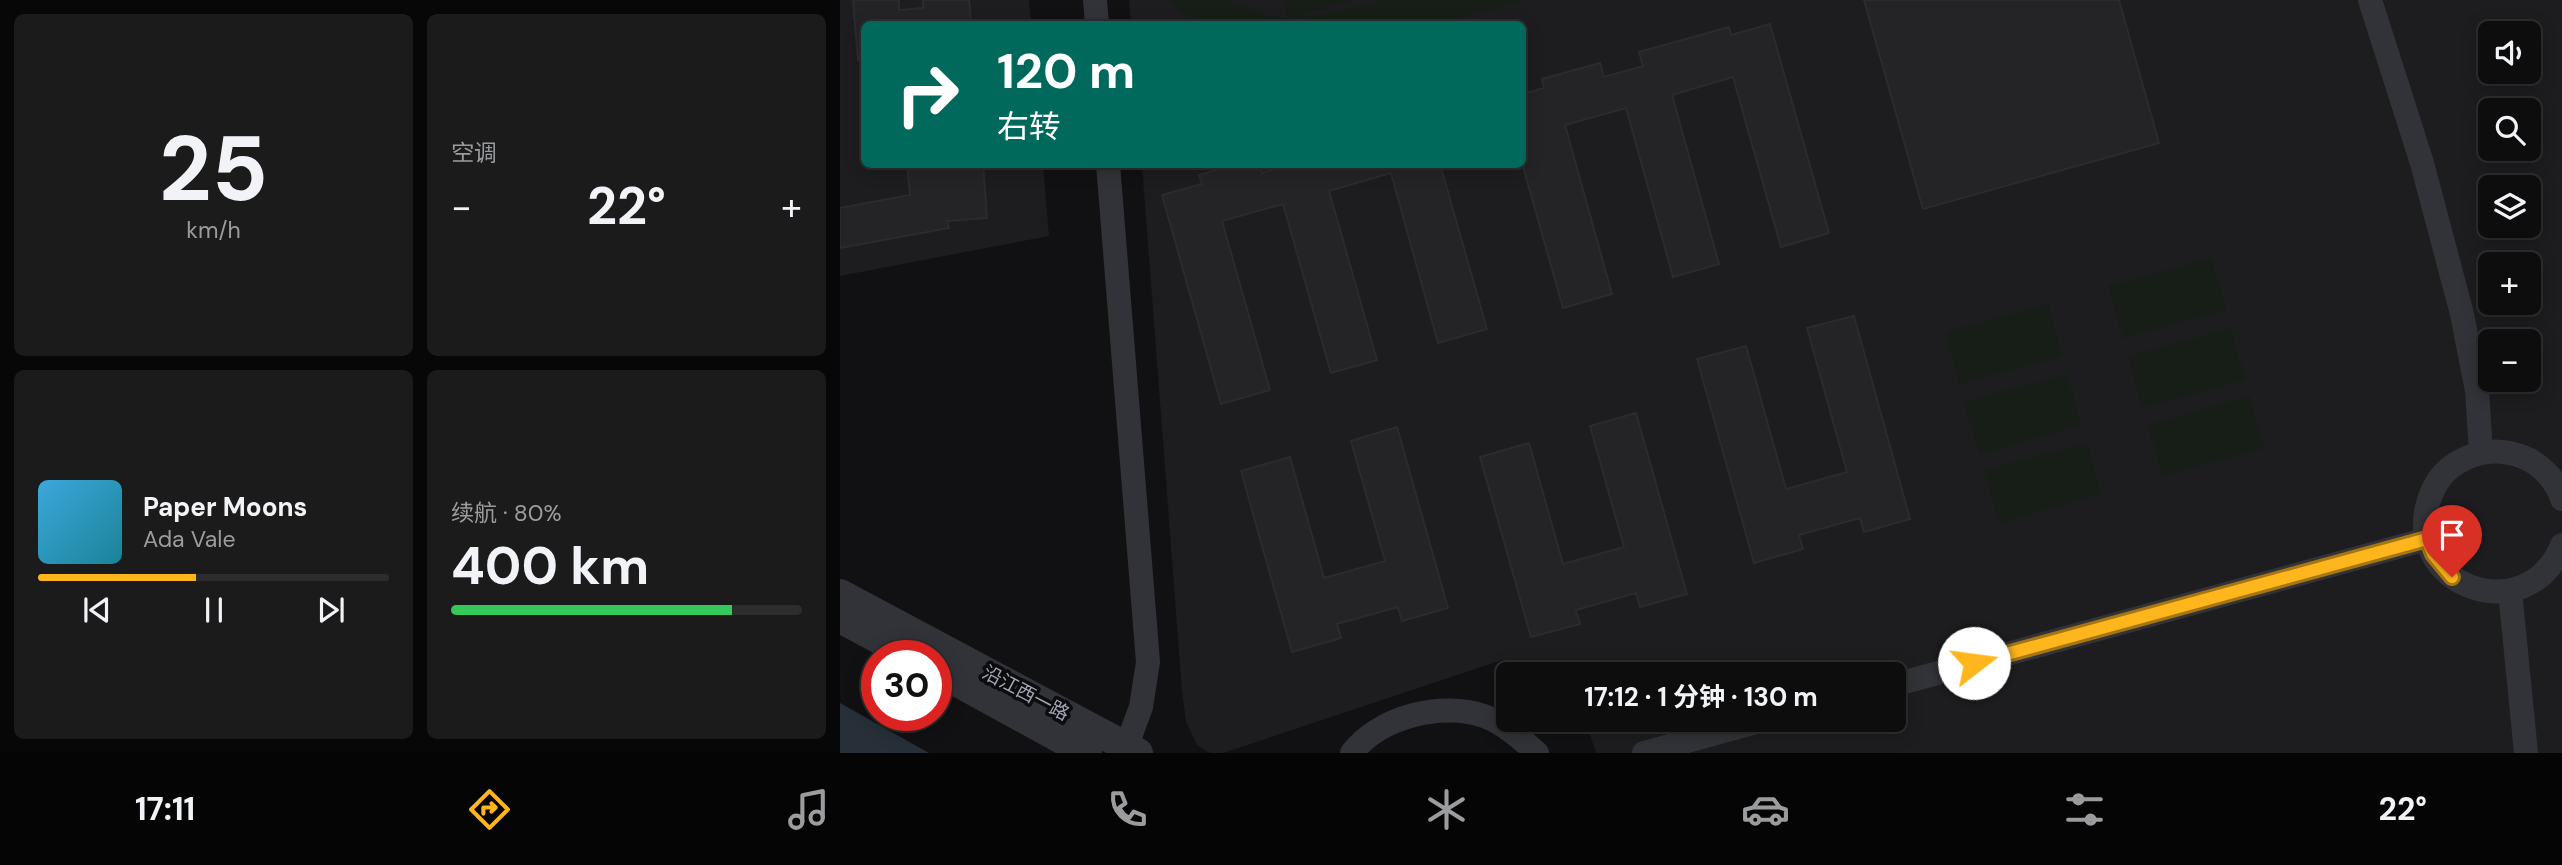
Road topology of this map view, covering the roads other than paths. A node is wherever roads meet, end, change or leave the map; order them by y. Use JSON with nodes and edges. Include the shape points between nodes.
{"nodes":[{"id":1,"x":1095,"y":0,"type":"edge"},
{"id":2,"x":2370,"y":0,"type":"edge"},
{"id":3,"x":1097,"y":21,"type":"edge"},
{"id":4,"x":1108,"y":168,"type":"edge"},
{"id":5,"x":2481,"y":452,"type":"junction"},
{"id":6,"x":2562,"y":499,"type":"edge"},
{"id":7,"x":2427,"y":539,"type":"junction"},
{"id":8,"x":2562,"y":545,"type":"edge"},
{"id":9,"x":2510,"y":591,"type":"junction"},
{"id":10,"x":840,"y":594,"type":"edge"},
{"id":11,"x":840,"y":618,"type":"edge"},
{"id":12,"x":881,"y":640,"type":"edge"},
{"id":13,"x":952,"y":679,"type":"edge"},
{"id":14,"x":1906,"y":682,"type":"edge"},
{"id":15,"x":1720,"y":732,"type":"edge"},
{"id":16,"x":1130,"y":751,"type":"edge"},
{"id":17,"x":1087,"y":753,"type":"edge"},
{"id":18,"x":1352,"y":753,"type":"edge"},
{"id":19,"x":1537,"y":753,"type":"edge"},
{"id":20,"x":1644,"y":753,"type":"edge"},
{"id":21,"x":2526,"y":753,"type":"edge"}],
"edges":[{"from":1,"to":3,"type":"street"},
{"from":2,"to":5,"type":"street","via":[[2422,163],[2462,314],[2477,391]]},
{"from":4,"to":16,"type":"street","via":[[1148,662]]},
{"from":5,"to":6,"type":"street","via":[[2528,459],[2553,480]]},
{"from":5,"to":7,"type":"street","via":[[2452,466],[2432,491],[2425,523]]},
{"from":7,"to":9,"type":"street","via":[[2441,566],[2465,586]]},
{"from":7,"to":14,"type":"street"},
{"from":8,"to":9,"type":"street","via":[[2538,578]]},
{"from":9,"to":21,"type":"street"},
{"from":10,"to":16,"type":"street","name":"沿江西一路"},
{"from":11,"to":12,"type":"street"},
{"from":13,"to":17,"type":"street","name":"沿江西一路"},
{"from":15,"to":20,"type":"street"},
{"from":18,"to":19,"type":"street","via":[[1363,738],[1384,726],[1452,709],[1485,716]]}]}
